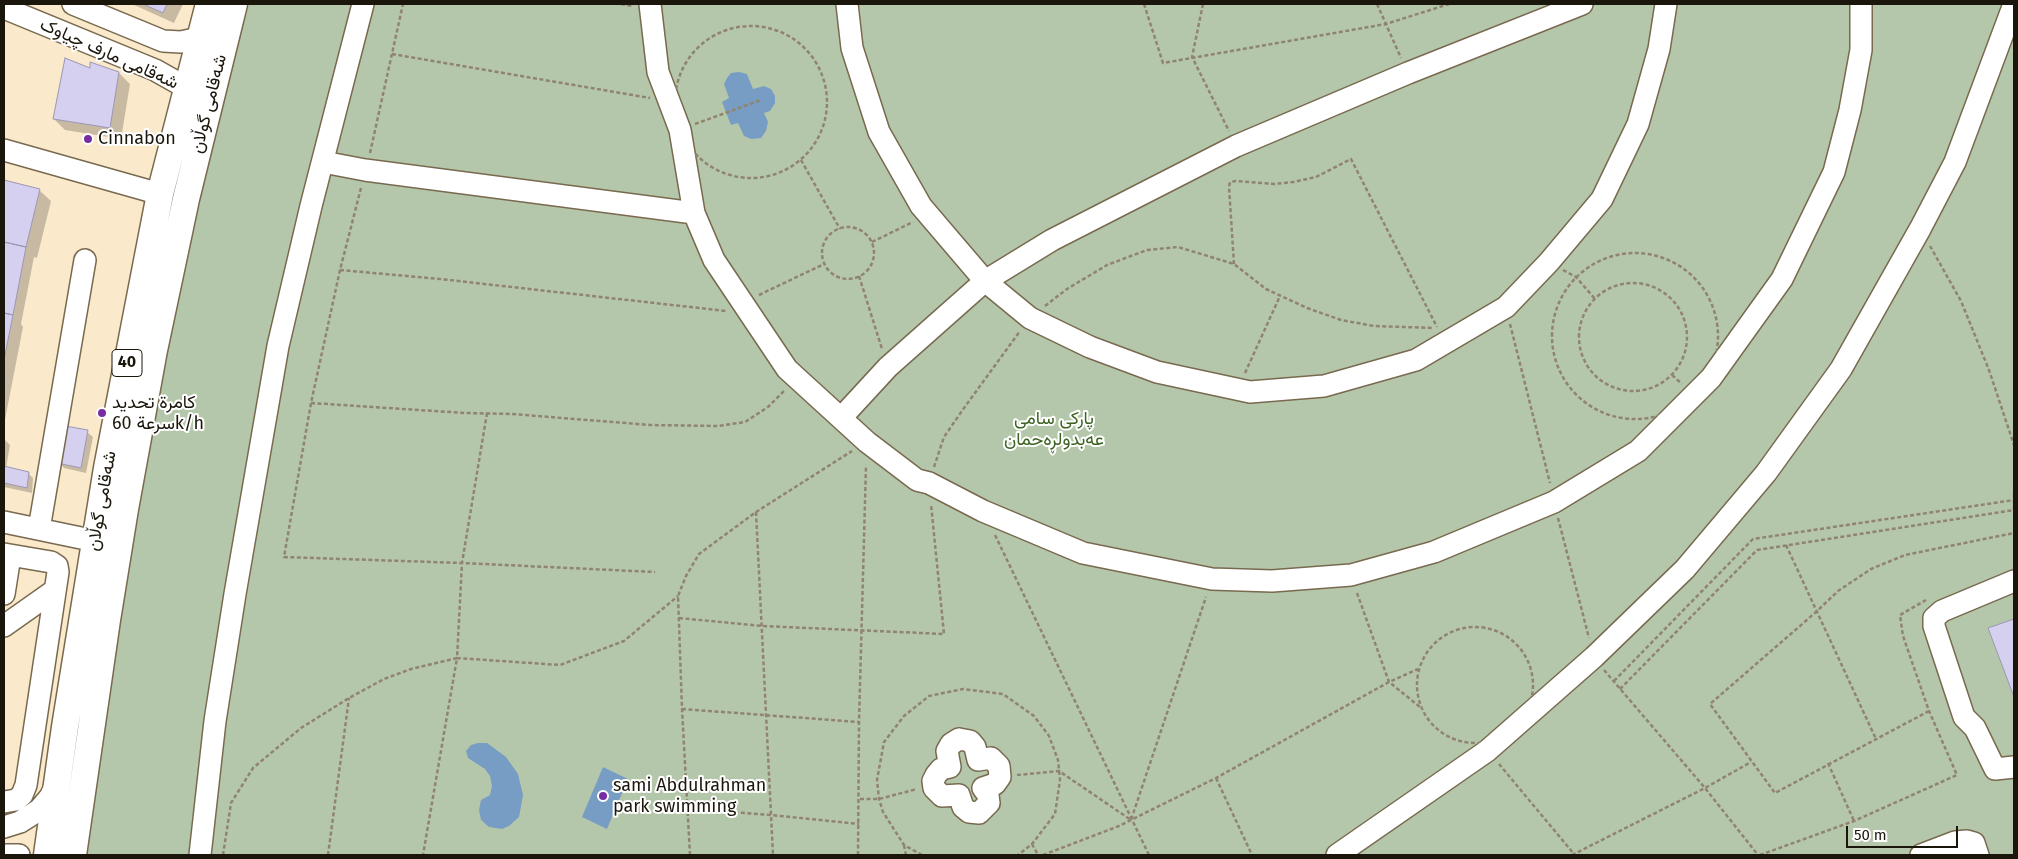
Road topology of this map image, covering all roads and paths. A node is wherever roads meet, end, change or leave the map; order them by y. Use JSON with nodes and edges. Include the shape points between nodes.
{"nodes":[{"id":1,"x":73,"y":4,"type":"edge"},
{"id":2,"x":209,"y":4,"type":"edge"},
{"id":3,"x":234,"y":4,"type":"edge"},
{"id":4,"x":363,"y":4,"type":"edge"},
{"id":5,"x":403,"y":4,"type":"edge"},
{"id":6,"x":650,"y":4,"type":"edge"},
{"id":7,"x":847,"y":4,"type":"edge"},
{"id":8,"x":1144,"y":4,"type":"edge"},
{"id":9,"x":1203,"y":4,"type":"edge"},
{"id":10,"x":1377,"y":4,"type":"edge"},
{"id":11,"x":1449,"y":4,"type":"edge"},
{"id":12,"x":1582,"y":4,"type":"edge"},
{"id":13,"x":1666,"y":4,"type":"edge"},
{"id":14,"x":1862,"y":4,"type":"edge"},
{"id":15,"x":2014,"y":4,"type":"edge"},
{"id":16,"x":4,"y":8,"type":"edge"},
{"id":17,"x":1386,"y":24,"type":"junction"},
{"id":18,"x":200,"y":38,"type":"junction"},
{"id":19,"x":392,"y":54,"type":"junction"},
{"id":20,"x":1192,"y":57,"type":"junction"},
{"id":21,"x":1408,"y":73,"type":"junction"},
{"id":22,"x":187,"y":88,"type":"junction"},
{"id":23,"x":760,"y":100,"type":"dead end"},
{"id":24,"x":669,"y":101,"type":"junction"},
{"id":25,"x":680,"y":130,"type":"junction"},
{"id":26,"x":1236,"y":146,"type":"junction"},
{"id":27,"x":4,"y":150,"type":"edge"},
{"id":28,"x":801,"y":160,"type":"junction"},
{"id":29,"x":323,"y":162,"type":"junction"},
{"id":30,"x":365,"y":170,"type":"junction"},
{"id":31,"x":160,"y":194,"type":"junction"},
{"id":32,"x":694,"y":213,"type":"junction"},
{"id":33,"x":928,"y":215,"type":"junction"},
{"id":34,"x":840,"y":228,"type":"junction"},
{"id":35,"x":1920,"y":229,"type":"junction"},
{"id":36,"x":872,"y":242,"type":"junction"},
{"id":37,"x":85,"y":260,"type":"dead end"},
{"id":38,"x":1549,"y":262,"type":"junction"},
{"id":39,"x":824,"y":264,"type":"junction"},
{"id":40,"x":1234,"y":264,"type":"junction"},
{"id":41,"x":340,"y":270,"type":"junction"},
{"id":42,"x":859,"y":276,"type":"junction"},
{"id":43,"x":1576,"y":278,"type":"junction"},
{"id":44,"x":985,"y":281,"type":"junction"},
{"id":45,"x":1280,"y":296,"type":"junction"},
{"id":46,"x":1595,"y":299,"type":"junction"},
{"id":47,"x":1506,"y":307,"type":"junction"},
{"id":48,"x":745,"y":309,"type":"junction"},
{"id":49,"x":1030,"y":318,"type":"junction"},
{"id":50,"x":1437,"y":328,"type":"junction"},
{"id":51,"x":1442,"y":328,"type":"dead end"},
{"id":52,"x":888,"y":367,"type":"junction"},
{"id":53,"x":796,"y":378,"type":"junction"},
{"id":54,"x":1238,"y":388,"type":"junction"},
{"id":55,"x":1694,"y":395,"type":"junction"},
{"id":56,"x":311,"y":403,"type":"junction"},
{"id":57,"x":486,"y":413,"type":"junction"},
{"id":58,"x":842,"y":418,"type":"junction"},
{"id":59,"x":867,"y":442,"type":"junction"},
{"id":60,"x":2014,"y":445,"type":"edge"},
{"id":61,"x":929,"y":483,"type":"junction"},
{"id":62,"x":2014,"y":491,"type":"edge"},
{"id":63,"x":2014,"y":500,"type":"edge"},
{"id":64,"x":1554,"y":502,"type":"junction"},
{"id":65,"x":983,"y":511,"type":"junction"},
{"id":66,"x":2014,"y":511,"type":"edge"},
{"id":67,"x":756,"y":512,"type":"junction"},
{"id":68,"x":4,"y":522,"type":"edge"},
{"id":69,"x":39,"y":529,"type":"junction"},
{"id":70,"x":2014,"y":533,"type":"edge"},
{"id":71,"x":81,"y":538,"type":"dead end"},
{"id":72,"x":1785,"y":544,"type":"junction"},
{"id":73,"x":7,"y":555,"type":"edge"},
{"id":74,"x":462,"y":562,"type":"junction"},
{"id":75,"x":655,"y":572,"type":"dead end"},
{"id":76,"x":1350,"y":576,"type":"junction"},
{"id":77,"x":1212,"y":579,"type":"junction"},
{"id":78,"x":2014,"y":581,"type":"edge"},
{"id":79,"x":55,"y":590,"type":"junction"},
{"id":80,"x":4,"y":594,"type":"edge"},
{"id":81,"x":678,"y":596,"type":"junction"},
{"id":82,"x":1930,"y":599,"type":"dead end"},
{"id":83,"x":1816,"y":612,"type":"junction"},
{"id":84,"x":679,"y":618,"type":"junction"},
{"id":85,"x":4,"y":626,"type":"edge"},
{"id":86,"x":762,"y":626,"type":"junction"},
{"id":87,"x":861,"y":630,"type":"junction"},
{"id":88,"x":1594,"y":657,"type":"junction"},
{"id":89,"x":457,"y":658,"type":"junction"},
{"id":90,"x":1418,"y":669,"type":"junction"},
{"id":91,"x":1614,"y":681,"type":"junction"},
{"id":92,"x":1389,"y":682,"type":"junction"},
{"id":93,"x":1620,"y":689,"type":"junction"},
{"id":94,"x":349,"y":698,"type":"junction"},
{"id":95,"x":1421,"y":708,"type":"junction"},
{"id":96,"x":682,"y":709,"type":"junction"},
{"id":97,"x":1930,"y":710,"type":"junction"},
{"id":98,"x":766,"y":716,"type":"junction"},
{"id":99,"x":859,"y":722,"type":"junction"},
{"id":100,"x":1513,"y":729,"type":"junction"},
{"id":101,"x":1876,"y":739,"type":"junction"},
{"id":102,"x":1477,"y":747,"type":"junction"},
{"id":103,"x":1750,"y":762,"type":"junction"},
{"id":104,"x":1828,"y":763,"type":"junction"},
{"id":105,"x":2014,"y":767,"type":"edge"},
{"id":106,"x":1000,"y":777,"type":"junction"},
{"id":107,"x":1216,"y":778,"type":"junction"},
{"id":108,"x":58,"y":782,"type":"junction"},
{"id":109,"x":934,"y":785,"type":"junction"},
{"id":110,"x":1706,"y":788,"type":"junction"},
{"id":111,"x":860,"y":799,"type":"junction"},
{"id":112,"x":4,"y":802,"type":"edge"},
{"id":113,"x":689,"y":809,"type":"junction"},
{"id":114,"x":771,"y":815,"type":"junction"},
{"id":115,"x":1131,"y":820,"type":"junction"},
{"id":116,"x":1854,"y":821,"type":"junction"},
{"id":117,"x":859,"y":824,"type":"junction"},
{"id":118,"x":4,"y":827,"type":"edge"},
{"id":119,"x":904,"y":845,"type":"dead end"},
{"id":120,"x":1957,"y":849,"type":"edge"},
{"id":121,"x":6,"y":855,"type":"edge"},
{"id":122,"x":19,"y":855,"type":"edge"},
{"id":123,"x":47,"y":855,"type":"edge"},
{"id":124,"x":73,"y":855,"type":"edge"},
{"id":125,"x":200,"y":855,"type":"edge"},
{"id":126,"x":223,"y":855,"type":"edge"},
{"id":127,"x":328,"y":855,"type":"edge"},
{"id":128,"x":423,"y":855,"type":"edge"},
{"id":129,"x":690,"y":855,"type":"edge"},
{"id":130,"x":773,"y":855,"type":"edge"},
{"id":131,"x":858,"y":855,"type":"edge"},
{"id":132,"x":906,"y":855,"type":"edge"},
{"id":133,"x":1018,"y":855,"type":"edge"},
{"id":134,"x":1038,"y":855,"type":"edge"},
{"id":135,"x":1043,"y":855,"type":"edge"},
{"id":136,"x":1149,"y":855,"type":"edge"},
{"id":137,"x":1252,"y":855,"type":"edge"},
{"id":138,"x":1336,"y":855,"type":"edge"},
{"id":139,"x":1573,"y":855,"type":"edge"},
{"id":140,"x":1759,"y":855,"type":"edge"},
{"id":141,"x":1921,"y":855,"type":"edge"},
{"id":142,"x":1978,"y":855,"type":"edge"}],
"edges":[{"from":1,"to":18,"type":"street","name":"شەقامی مارف چیاوک","via":[[163,41]]},
{"from":2,"to":18,"type":"main road","name":"شەقامی گوڵان","number":"40"},
{"from":3,"to":124,"type":"main road","name":"شەقامی گوڵان","number":"40","via":[[186,199],[154,350],[107,620]]},
{"from":4,"to":29,"type":"street"},
{"from":5,"to":19,"type":"path"},
{"from":6,"to":24,"type":"street","via":[[658,72]]},
{"from":7,"to":33,"type":"street","via":[[852,48],[880,132]]},
{"from":8,"to":20,"type":"path","via":[[1163,63]]},
{"from":9,"to":20,"type":"path"},
{"from":10,"to":17,"type":"path"},
{"from":11,"to":17,"type":"path"},
{"from":12,"to":21,"type":"street"},
{"from":13,"to":38,"type":"street","via":[[1659,50],[1638,124],[1602,199]]},
{"from":14,"to":55,"type":"street","via":[[1862,50],[1834,172],[1782,279],[1711,378]]},
{"from":15,"to":35,"type":"street","via":[[1955,162]]},
{"from":16,"to":22,"type":"street","name":"شەقامی مارف چیاوک","via":[[155,70]]},
{"from":17,"to":20,"type":"path"},
{"from":17,"to":21,"type":"path"},
{"from":18,"to":22,"type":"main road","name":"شەقامی گوڵان","number":"40"},
{"from":19,"to":24,"type":"path"},
{"from":19,"to":30,"type":"path"},
{"from":20,"to":26,"type":"path"},
{"from":21,"to":26,"type":"street"},
{"from":22,"to":31,"type":"main road","name":"شەقامی گوڵان","number":"40"},
{"from":23,"to":25,"type":"path"},
{"from":24,"to":25,"type":"street"},
{"from":25,"to":28,"type":"path","via":[[692,150],[710,166],[732,176],[756,178],[780,172]]},
{"from":25,"to":28,"type":"path","via":[[674,105],[676,88],[689,57],[708,39],[731,28],[756,26],[781,32],[803,46],[818,66],[826,91],[826,116],[817,140]]},
{"from":25,"to":32,"type":"street"},
{"from":26,"to":44,"type":"street","via":[[1052,240]]},
{"from":27,"to":31,"type":"street"},
{"from":28,"to":34,"type":"path"},
{"from":29,"to":30,"type":"street"},
{"from":29,"to":125,"type":"street","via":[[278,346],[216,712]]},
{"from":30,"to":32,"type":"street"},
{"from":30,"to":41,"type":"path"},
{"from":31,"to":108,"type":"main road","name":"شەقامی گوڵان","number":"40","via":[[107,468]]},
{"from":32,"to":48,"type":"street","via":[[714,260]]},
{"from":33,"to":36,"type":"path"},
{"from":33,"to":44,"type":"street"},
{"from":34,"to":36,"type":"path","via":[[855,228]]},
{"from":34,"to":39,"type":"path","via":[[832,232],[823,247]]},
{"from":35,"to":60,"type":"path","via":[[1962,301]]},
{"from":35,"to":88,"type":"street","via":[[1840,369],[1766,473],[1685,570]]},
{"from":36,"to":42,"type":"path","via":[[874,258],[866,272]]},
{"from":37,"to":69,"type":"street"},
{"from":38,"to":43,"type":"path"},
{"from":38,"to":47,"type":"street"},
{"from":39,"to":42,"type":"path","via":[[843,278]]},
{"from":39,"to":48,"type":"path"},
{"from":40,"to":45,"type":"path"},
{"from":40,"to":49,"type":"path","via":[[1178,247],[1147,250],[1107,264]]},
{"from":40,"to":50,"type":"path","via":[[1230,182],[1293,182],[1316,177],[1351,160]]},
{"from":41,"to":48,"type":"path"},
{"from":41,"to":56,"type":"path"},
{"from":42,"to":52,"type":"path"},
{"from":43,"to":46,"type":"path"},
{"from":43,"to":55,"type":"path","via":[[1589,266],[1605,259],[1639,253],[1673,262],[1700,284],[1716,315],[1718,332],[1713,366]]},
{"from":43,"to":55,"type":"path","via":[[1558,304],[1551,336],[1558,368],[1576,395],[1603,413],[1635,420],[1667,413]]},
{"from":44,"to":49,"type":"street"},
{"from":44,"to":52,"type":"street"},
{"from":45,"to":50,"type":"path","via":[[1341,320],[1374,326]]},
{"from":45,"to":54,"type":"path"},
{"from":46,"to":46,"type":"path","via":[[1610,289],[1627,284],[1651,287],[1671,299],[1684,319],[1687,337],[1684,354],[1672,375],[1654,387],[1634,391],[1613,387],[1595,376],[1584,358],[1579,338],[1583,317]]},
{"from":47,"to":54,"type":"street","via":[[1416,360],[1324,386],[1250,392]]},
{"from":47,"to":64,"type":"path"},
{"from":48,"to":53,"type":"street"},
{"from":49,"to":54,"type":"street","via":[[1090,347],[1158,372]]},
{"from":49,"to":61,"type":"path","via":[[944,437]]},
{"from":50,"to":51,"type":"path"},
{"from":52,"to":58,"type":"street"},
{"from":53,"to":57,"type":"path","via":[[768,407],[745,422],[718,426],[650,426]]},
{"from":53,"to":58,"type":"street"},
{"from":55,"to":64,"type":"street","via":[[1638,451]]},
{"from":56,"to":57,"type":"path"},
{"from":56,"to":74,"type":"path","via":[[284,557]]},
{"from":57,"to":74,"type":"path"},
{"from":58,"to":59,"type":"street"},
{"from":59,"to":61,"type":"street","via":[[917,480]]},
{"from":59,"to":67,"type":"path"},
{"from":59,"to":87,"type":"path"},
{"from":61,"to":65,"type":"street"},
{"from":61,"to":87,"type":"path","via":[[944,634]]},
{"from":62,"to":63,"type":"path"},
{"from":63,"to":66,"type":"path"},
{"from":63,"to":91,"type":"path","via":[[1753,539]]},
{"from":64,"to":76,"type":"street","via":[[1434,552]]},
{"from":64,"to":88,"type":"path"},
{"from":65,"to":77,"type":"street","via":[[1083,553]]},
{"from":65,"to":115,"type":"path"},
{"from":66,"to":72,"type":"path"},
{"from":67,"to":81,"type":"path","via":[[699,554]]},
{"from":67,"to":86,"type":"path"},
{"from":68,"to":69,"type":"street"},
{"from":69,"to":71,"type":"street"},
{"from":70,"to":83,"type":"path","via":[[1905,555],[1871,569],[1838,591]]},
{"from":72,"to":83,"type":"path"},
{"from":72,"to":93,"type":"path","via":[[1757,550]]},
{"from":73,"to":79,"type":"street","via":[[57,566]]},
{"from":73,"to":80,"type":"street"},
{"from":74,"to":75,"type":"path"},
{"from":74,"to":89,"type":"path"},
{"from":76,"to":77,"type":"street","via":[[1272,581]]},
{"from":76,"to":92,"type":"path"},
{"from":77,"to":115,"type":"path"},
{"from":78,"to":105,"type":"street","via":[[1942,611],[1934,618],[1964,717],[1975,728],[1995,769]]},
{"from":79,"to":85,"type":"street"},
{"from":79,"to":112,"type":"street","via":[[26,785],[16,800]]},
{"from":81,"to":84,"type":"path"},
{"from":81,"to":89,"type":"path","via":[[624,640],[560,665]]},
{"from":82,"to":97,"type":"path","via":[[1900,615],[1903,636]]},
{"from":83,"to":101,"type":"path"},
{"from":83,"to":103,"type":"path","via":[[1710,704]]},
{"from":84,"to":86,"type":"path"},
{"from":84,"to":96,"type":"path"},
{"from":86,"to":87,"type":"path"},
{"from":86,"to":98,"type":"path"},
{"from":87,"to":99,"type":"path"},
{"from":88,"to":91,"type":"path"},
{"from":88,"to":100,"type":"street"},
{"from":89,"to":94,"type":"path","via":[[384,679]]},
{"from":89,"to":128,"type":"path"},
{"from":90,"to":92,"type":"path"},
{"from":90,"to":95,"type":"path","via":[[1416,689]]},
{"from":90,"to":100,"type":"path","via":[[1427,651],[1440,638],[1458,629],[1478,627],[1506,636],[1526,657],[1532,676],[1532,696],[1525,714]]},
{"from":91,"to":93,"type":"path"},
{"from":92,"to":95,"type":"path"},
{"from":92,"to":107,"type":"path"},
{"from":93,"to":110,"type":"path"},
{"from":94,"to":126,"type":"path","via":[[301,728],[253,768],[231,803]]},
{"from":94,"to":127,"type":"path"},
{"from":95,"to":102,"type":"path","via":[[1432,725],[1448,737]]},
{"from":96,"to":98,"type":"path"},
{"from":96,"to":113,"type":"path"},
{"from":97,"to":101,"type":"path"},
{"from":97,"to":116,"type":"path","via":[[1957,775]]},
{"from":98,"to":99,"type":"path"},
{"from":98,"to":114,"type":"path"},
{"from":99,"to":111,"type":"path"},
{"from":100,"to":102,"type":"street"},
{"from":100,"to":102,"type":"path"},
{"from":101,"to":104,"type":"path"},
{"from":102,"to":138,"type":"street"},
{"from":102,"to":139,"type":"path"},
{"from":103,"to":104,"type":"path","via":[[1775,794]]},
{"from":103,"to":110,"type":"path"},
{"from":104,"to":116,"type":"path"},
{"from":106,"to":109,"type":"street","via":[[995,784],[983,788],[989,803],[979,813],[963,807],[959,795],[942,796]]},
{"from":106,"to":109,"type":"street","via":[[999,766],[991,758],[978,760],[970,741],[959,739],[950,744],[947,751],[950,767],[941,769],[933,781]]},
{"from":106,"to":115,"type":"path","via":[[1059,771]]},
{"from":107,"to":115,"type":"path"},
{"from":107,"to":137,"type":"path"},
{"from":108,"to":118,"type":"street","via":[[39,810]]},
{"from":108,"to":123,"type":"main road","name":"شەقامی گوڵان"},
{"from":109,"to":111,"type":"path","via":[[879,799]]},
{"from":110,"to":139,"type":"path"},
{"from":110,"to":140,"type":"path"},
{"from":111,"to":117,"type":"path"},
{"from":113,"to":114,"type":"path"},
{"from":113,"to":129,"type":"path"},
{"from":114,"to":117,"type":"path"},
{"from":114,"to":130,"type":"path"},
{"from":115,"to":135,"type":"path"},
{"from":115,"to":136,"type":"path"},
{"from":116,"to":140,"type":"path"},
{"from":117,"to":131,"type":"path"},
{"from":119,"to":132,"type":"path"},
{"from":120,"to":141,"type":"street"},
{"from":120,"to":142,"type":"street","via":[[1967,841],[1974,843]]},
{"from":121,"to":122,"type":"street"},
{"from":133,"to":134,"type":"path","via":[[1032,844]]}]}
